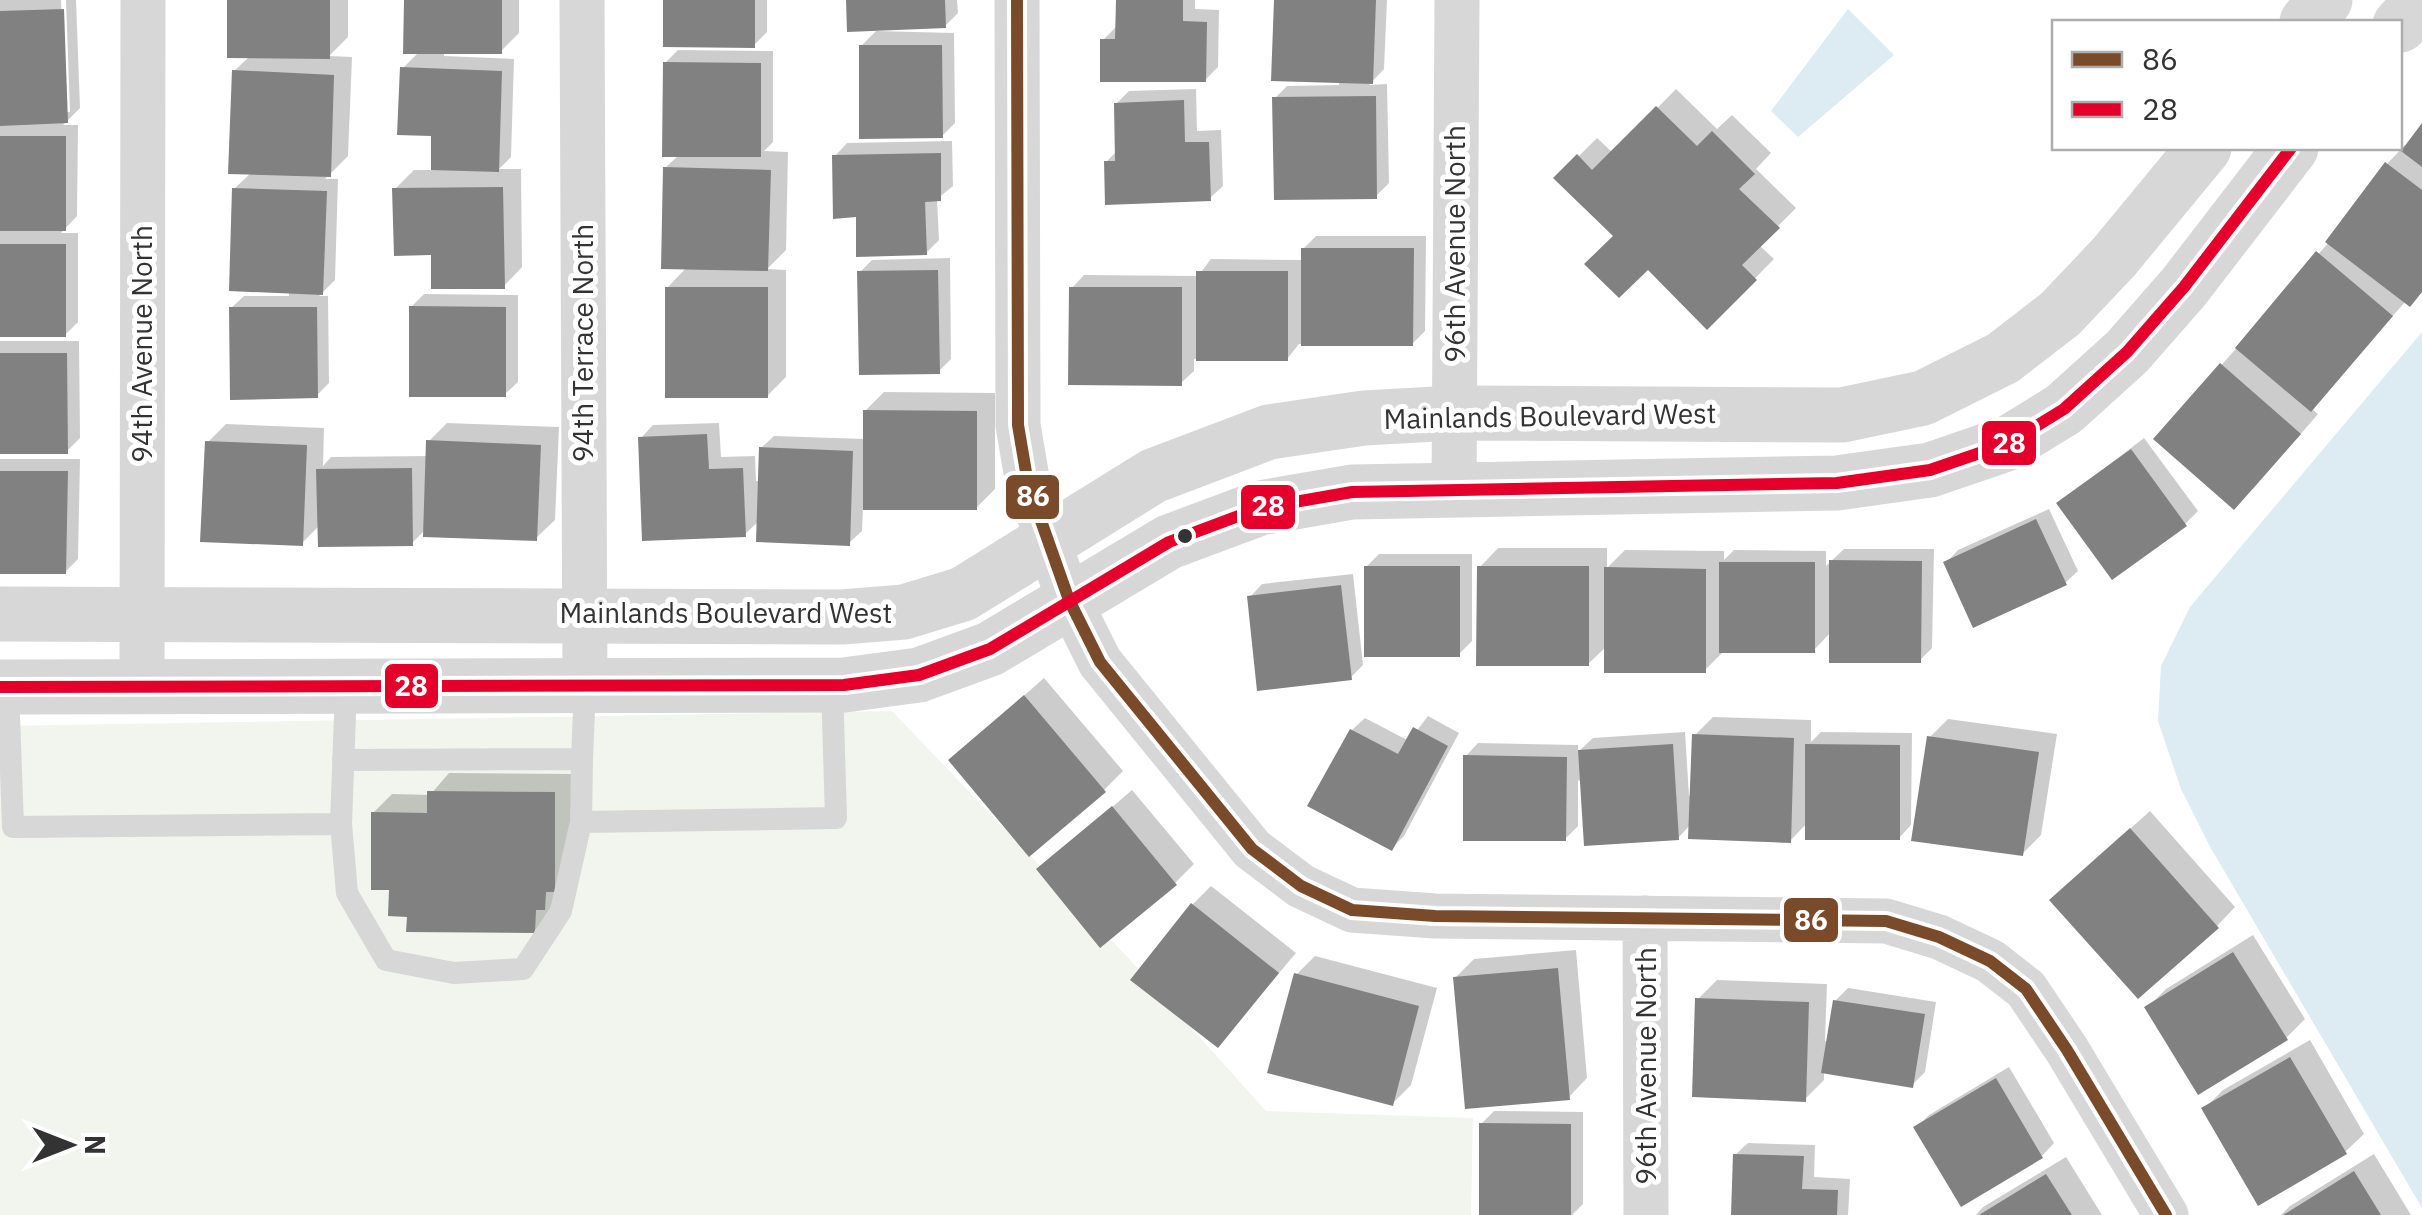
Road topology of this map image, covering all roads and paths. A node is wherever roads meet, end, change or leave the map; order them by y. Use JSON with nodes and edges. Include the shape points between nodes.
{"nodes":[{"id":1,"x":143,"y":0,"type":"edge"},
{"id":2,"x":582,"y":0,"type":"edge"},
{"id":3,"x":1017,"y":0,"type":"edge"},
{"id":4,"x":1457,"y":0,"type":"edge"},
{"id":5,"x":2325,"y":0,"type":"edge"},
{"id":6,"x":2422,"y":0,"type":"edge"},
{"id":7,"x":2309,"y":20,"type":"edge"},
{"id":8,"x":2402,"y":23,"type":"edge"},
{"id":9,"x":2202,"y":150,"type":"edge"},
{"id":10,"x":2288,"y":150,"type":"edge"},
{"id":11,"x":1454,"y":413,"type":"junction"},
{"id":12,"x":1454,"y":488,"type":"junction"},
{"id":13,"x":1048,"y":540,"type":"junction"},
{"id":14,"x":1069,"y":600,"type":"junction"},
{"id":15,"x":0,"y":614,"type":"edge"},
{"id":16,"x":584,"y":614,"type":"junction"},
{"id":17,"x":142,"y":616,"type":"junction"},
{"id":18,"x":832,"y":685,"type":"junction"},
{"id":19,"x":585,"y":686,"type":"junction"},
{"id":20,"x":4,"y":687,"type":"edge"},
{"id":21,"x":346,"y":687,"type":"junction"},
{"id":22,"x":142,"y":688,"type":"junction"},
{"id":23,"x":582,"y":759,"type":"junction"},
{"id":24,"x":343,"y":760,"type":"junction"},
{"id":25,"x":581,"y":822,"type":"junction"},
{"id":26,"x":341,"y":824,"type":"junction"},
{"id":27,"x":1646,"y":918,"type":"junction"},
{"id":28,"x":1646,"y":1215,"type":"edge"},
{"id":29,"x":2166,"y":1215,"type":"edge"}],
"edges":[{"from":1,"to":17,"type":"street","name":"94th Avenue North"},
{"from":2,"to":16,"type":"street","name":"94th Terrace North"},
{"from":3,"to":13,"type":"street","via":[[1018,424],[1028,484]]},
{"from":4,"to":11,"type":"street","name":"96th Avenue North"},
{"from":5,"to":7,"type":"street"},
{"from":6,"to":8,"type":"street"},
{"from":9,"to":11,"type":"street","name":"Mainlands Boulevard West","via":[[2060,314],[2003,358],[1923,398],[1842,415]]},
{"from":10,"to":12,"type":"street","via":[[2126,352],[2064,408],[2009,443],[1930,470],[1836,484]]},
{"from":11,"to":12,"type":"street","name":"96th Avenue North"},
{"from":11,"to":13,"type":"street","name":"Mainlands Boulevard West","via":[[1269,432],[1154,476]]},
{"from":12,"to":14,"type":"street","via":[[1352,492],[1260,508],[1169,542]]},
{"from":13,"to":14,"type":"street"},
{"from":13,"to":16,"type":"street","name":"Mainlands Boulevard West","via":[[963,594],[904,612]]},
{"from":14,"to":18,"type":"street","via":[[990,649],[919,675]]},
{"from":14,"to":27,"type":"street","via":[[1111,676],[1252,849],[1301,886],[1352,910]]},
{"from":15,"to":17,"type":"street","name":"Mainlands Boulevard West"},
{"from":16,"to":17,"type":"street","name":"Mainlands Boulevard West"},
{"from":16,"to":19,"type":"street","name":"94th Terrace North"},
{"from":17,"to":22,"type":"street","name":"94th Avenue North"},
{"from":18,"to":19,"type":"street"},
{"from":18,"to":25,"type":"lane","via":[[836,818]]},
{"from":19,"to":21,"type":"street"},
{"from":19,"to":23,"type":"lane"},
{"from":20,"to":22,"type":"street"},
{"from":20,"to":26,"type":"lane","via":[[12,826]]},
{"from":21,"to":22,"type":"street"},
{"from":21,"to":24,"type":"lane"},
{"from":23,"to":24,"type":"lane"},
{"from":23,"to":25,"type":"lane"},
{"from":24,"to":26,"type":"lane"},
{"from":25,"to":26,"type":"lane","via":[[561,911],[522,969],[454,974],[386,960],[347,893]]},
{"from":27,"to":28,"type":"street","name":"96th Avenue North"},
{"from":27,"to":29,"type":"street","via":[[1886,922],[1990,961],[2026,989]]}]}
